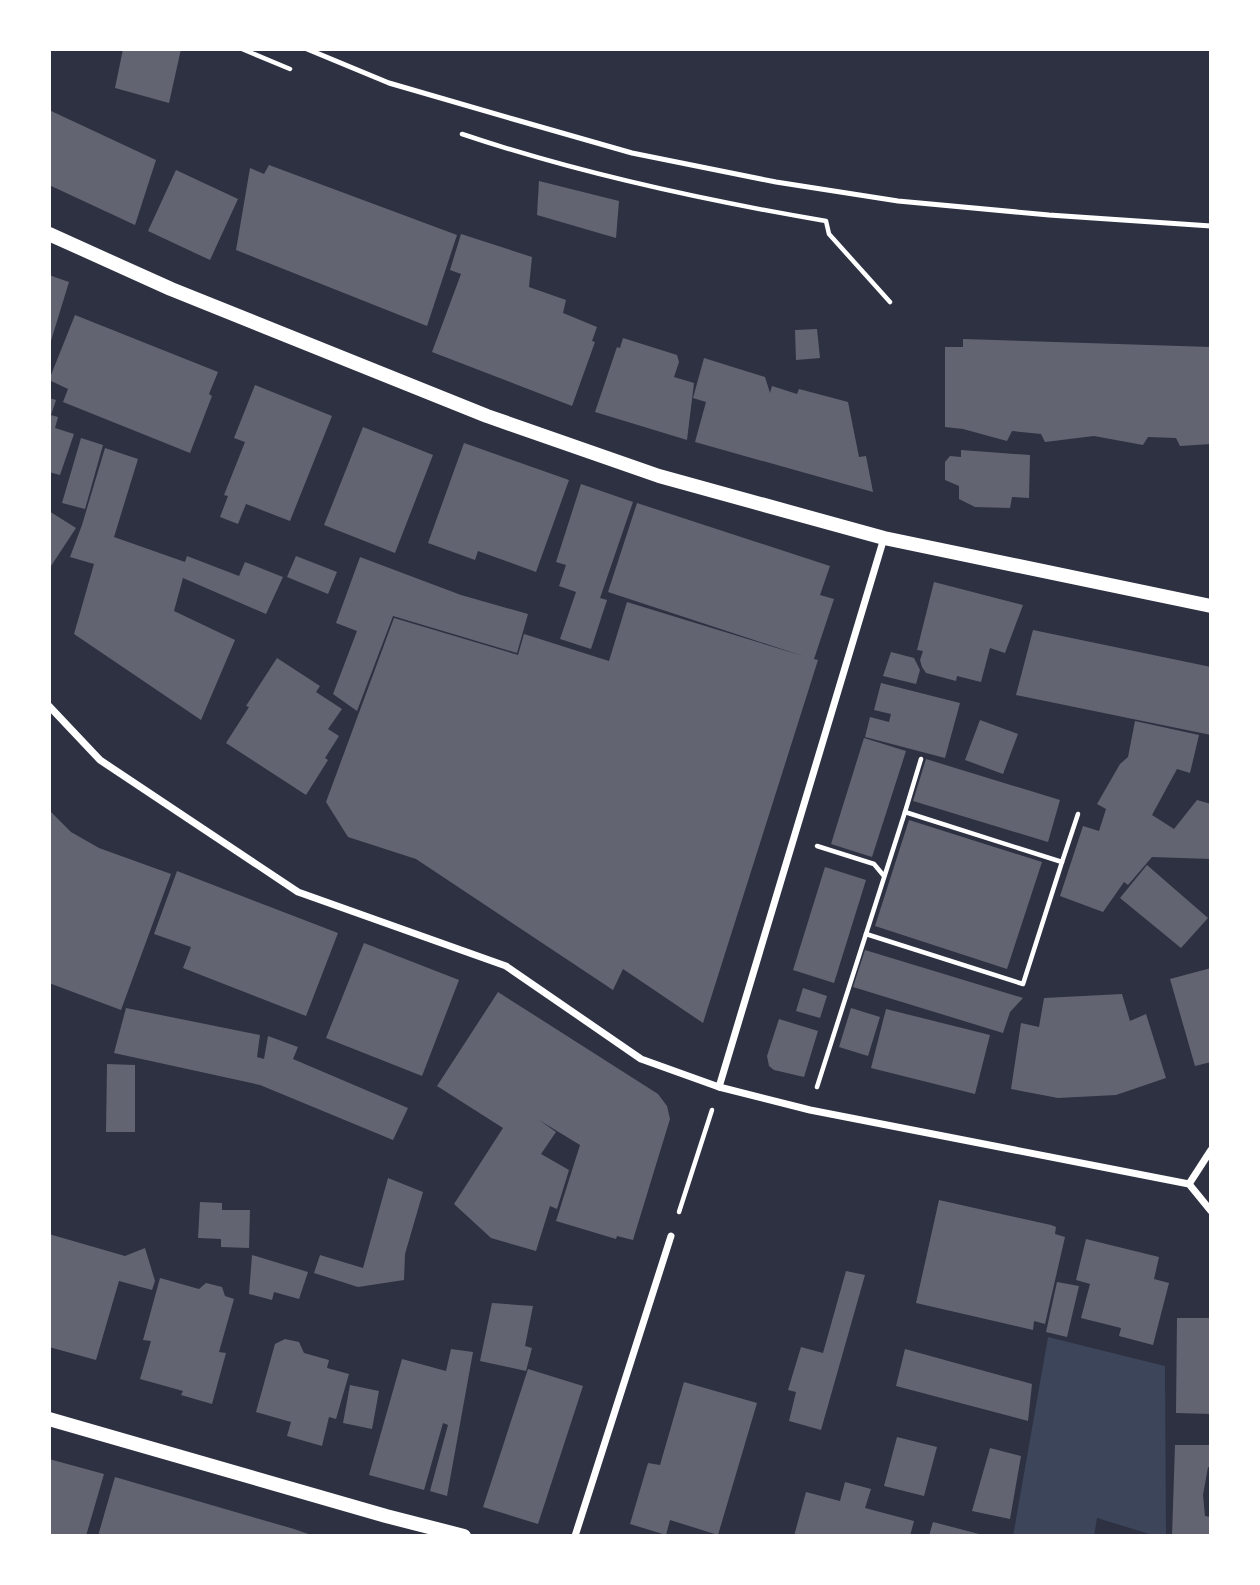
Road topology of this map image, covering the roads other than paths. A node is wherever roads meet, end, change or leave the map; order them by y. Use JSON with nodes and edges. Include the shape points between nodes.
{"nodes":[{"id":1,"x":307,"y":49,"type":"edge"},
{"id":2,"x":1211,"y":226,"type":"edge"},
{"id":3,"x":49,"y":234,"type":"edge"},
{"id":4,"x":884,"y":538,"type":"junction"},
{"id":5,"x":1211,"y":606,"type":"edge"},
{"id":6,"x":49,"y":706,"type":"edge"},
{"id":7,"x":719,"y":1087,"type":"junction"},
{"id":8,"x":1211,"y":1150,"type":"edge"},
{"id":9,"x":1189,"y":1184,"type":"junction"},
{"id":10,"x":1211,"y":1211,"type":"edge"},
{"id":11,"x":671,"y":1236,"type":"road end"},
{"id":12,"x":49,"y":1419,"type":"edge"},
{"id":13,"x":464,"y":1536,"type":"edge"},
{"id":14,"x":575,"y":1536,"type":"edge"}],
"edges":[{"from":1,"to":2,"type":"lane","via":[[389,83],[632,153],[898,201]]},
{"from":3,"to":4,"type":"main road","via":[[171,289],[487,416],[659,475]]},
{"from":4,"to":5,"type":"main road"},
{"from":4,"to":7,"type":"street"},
{"from":6,"to":7,"type":"street","via":[[100,760],[298,892],[506,966],[641,1059]]},
{"from":7,"to":9,"type":"street","via":[[810,1110]]},
{"from":8,"to":9,"type":"street"},
{"from":9,"to":10,"type":"street"},
{"from":11,"to":14,"type":"street"},
{"from":12,"to":13,"type":"main road"}]}
